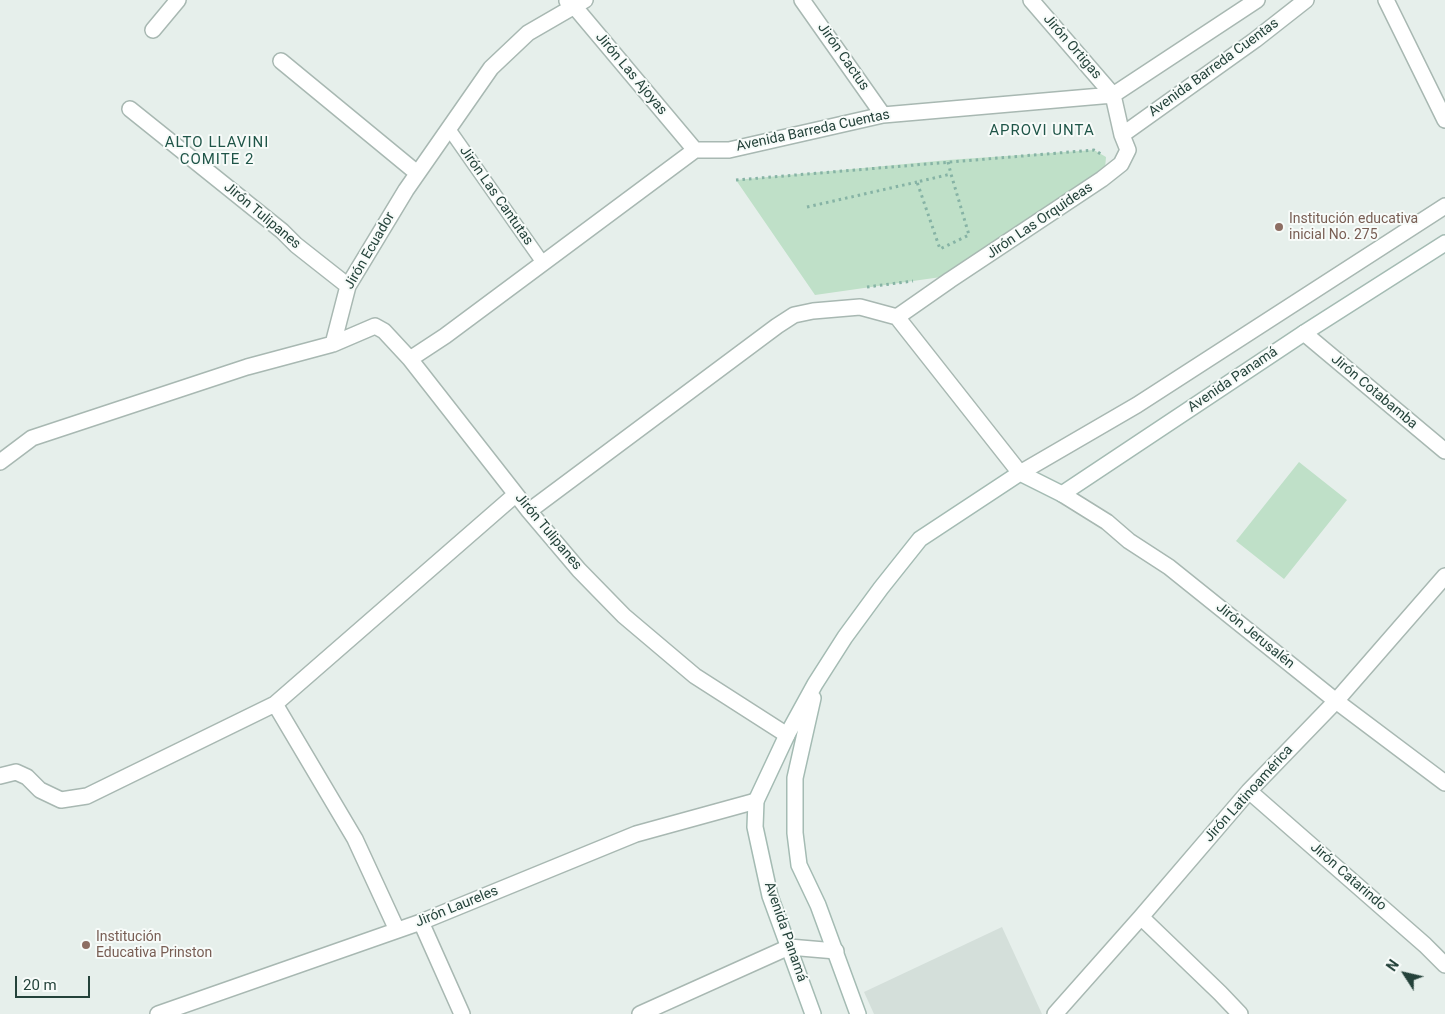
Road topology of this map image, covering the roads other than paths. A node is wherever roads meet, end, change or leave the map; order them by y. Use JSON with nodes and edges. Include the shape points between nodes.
{"nodes":[{"id":1,"x":178,"y":0,"type":"edge"},
{"id":2,"x":802,"y":0,"type":"edge"},
{"id":3,"x":1031,"y":0,"type":"edge"},
{"id":4,"x":1257,"y":0,"type":"edge"},
{"id":5,"x":1306,"y":0,"type":"edge"},
{"id":6,"x":575,"y":2,"type":"edge"},
{"id":7,"x":1391,"y":2,"type":"edge"},
{"id":8,"x":153,"y":30,"type":"dead end"},
{"id":9,"x":281,"y":61,"type":"dead end"},
{"id":10,"x":1113,"y":95,"type":"junction"},
{"id":11,"x":130,"y":109,"type":"dead end"},
{"id":12,"x":883,"y":115,"type":"junction"},
{"id":13,"x":1445,"y":120,"type":"edge"},
{"id":14,"x":449,"y":129,"type":"junction"},
{"id":15,"x":1122,"y":135,"type":"junction"},
{"id":16,"x":695,"y":150,"type":"junction"},
{"id":17,"x":418,"y":173,"type":"junction"},
{"id":18,"x":1445,"y":206,"type":"edge"},
{"id":19,"x":1445,"y":243,"type":"edge"},
{"id":20,"x":543,"y":263,"type":"junction"},
{"id":21,"x":348,"y":286,"type":"junction"},
{"id":22,"x":897,"y":317,"type":"junction"},
{"id":23,"x":1304,"y":333,"type":"junction"},
{"id":24,"x":332,"y":344,"type":"junction"},
{"id":25,"x":410,"y":359,"type":"junction"},
{"id":26,"x":1445,"y":451,"type":"edge"},
{"id":27,"x":0,"y":462,"type":"edge"},
{"id":28,"x":1020,"y":473,"type":"junction"},
{"id":29,"x":1062,"y":494,"type":"junction"},
{"id":30,"x":516,"y":495,"type":"junction"},
{"id":31,"x":529,"y":511,"type":"junction"},
{"id":32,"x":1445,"y":576,"type":"edge"},
{"id":33,"x":815,"y":684,"type":"junction"},
{"id":34,"x":1336,"y":702,"type":"junction"},
{"id":35,"x":275,"y":704,"type":"junction"},
{"id":36,"x":787,"y":736,"type":"junction"},
{"id":37,"x":0,"y":776,"type":"edge"},
{"id":38,"x":1445,"y":783,"type":"edge"},
{"id":39,"x":1249,"y":791,"type":"junction"},
{"id":40,"x":756,"y":801,"type":"junction"},
{"id":41,"x":1141,"y":917,"type":"junction"},
{"id":42,"x":421,"y":922,"type":"junction"},
{"id":43,"x":397,"y":930,"type":"junction"},
{"id":44,"x":789,"y":947,"type":"junction"},
{"id":45,"x":836,"y":951,"type":"junction"},
{"id":46,"x":1445,"y":965,"type":"edge"},
{"id":47,"x":158,"y":1014,"type":"edge"},
{"id":48,"x":462,"y":1014,"type":"edge"},
{"id":49,"x":640,"y":1014,"type":"edge"},
{"id":50,"x":814,"y":1014,"type":"edge"},
{"id":51,"x":858,"y":1014,"type":"edge"},
{"id":52,"x":1055,"y":1014,"type":"edge"},
{"id":53,"x":1240,"y":1014,"type":"edge"}],
"edges":[{"from":1,"to":8,"type":"street"},
{"from":2,"to":12,"type":"street","name":"Jirón Cactus"},
{"from":3,"to":10,"type":"street","name":"Jirón Ortigas"},
{"from":4,"to":10,"type":"street","name":"Avenida Barreda Cuentas"},
{"from":5,"to":15,"type":"street","name":"Avenida Barreda Cuentas"},
{"from":6,"to":14,"type":"street","name":"Jirón Ecuador","via":[[528,33],[491,68]]},
{"from":6,"to":16,"type":"street","name":"Jirón Las Ajoyas"},
{"from":7,"to":13,"type":"street"},
{"from":9,"to":17,"type":"street"},
{"from":10,"to":12,"type":"street","name":"Avenida Barreda Cuentas"},
{"from":10,"to":15,"type":"street","name":"Jirón Las Orquideas"},
{"from":11,"to":21,"type":"street","name":"Jirón Tulipanes"},
{"from":12,"to":16,"type":"street","name":"Avenida Barreda Cuentas","via":[[729,150]]},
{"from":14,"to":17,"type":"street","name":"Jirón Ecuador"},
{"from":14,"to":20,"type":"lane","name":"Jirón Las Cantutas"},
{"from":15,"to":22,"type":"street","name":"Jirón Las Orquideas","via":[[1128,150],[1121,164]]},
{"from":16,"to":20,"type":"street"},
{"from":17,"to":21,"type":"street","name":"Jirón Ecuador"},
{"from":18,"to":28,"type":"street","name":"Avenida Panamá","via":[[1137,405]]},
{"from":19,"to":23,"type":"street","name":"Avenida Panamá"},
{"from":20,"to":25,"type":"street"},
{"from":21,"to":24,"type":"street","name":"Jirón Ecuador"},
{"from":22,"to":28,"type":"street"},
{"from":22,"to":31,"type":"street","via":[[860,306],[794,315]]},
{"from":23,"to":26,"type":"street","name":"Jirón Cotabamba"},
{"from":23,"to":29,"type":"street","name":"Avenida Panamá"},
{"from":24,"to":25,"type":"street","name":"Jirón Tulipanes","via":[[375,326],[384,331]]},
{"from":24,"to":27,"type":"street","via":[[247,367],[32,438]]},
{"from":25,"to":30,"type":"street","name":"Jirón Tulipanes"},
{"from":28,"to":29,"type":"street"},
{"from":28,"to":33,"type":"street","name":"Avenida Panamá","via":[[920,539],[845,636]]},
{"from":29,"to":34,"type":"street","name":"Jirón Jerusalén","via":[[1170,568]]},
{"from":30,"to":31,"type":"street","name":"Jirón Tulipanes"},
{"from":30,"to":35,"type":"street"},
{"from":31,"to":36,"type":"street","name":"Jirón Tulipanes","via":[[579,570],[624,616],[695,676]]},
{"from":32,"to":34,"type":"street","name":"Jirón Latinoamérica"},
{"from":33,"to":36,"type":"street","name":"Avenida Panamá"},
{"from":33,"to":45,"type":"street","name":"Avenida Panamá","via":[[795,778],[794,833],[799,865]]},
{"from":34,"to":38,"type":"street","name":"Jirón Jerusalén"},
{"from":34,"to":39,"type":"street","name":"Jirón Latinoamérica"},
{"from":35,"to":37,"type":"street","via":[[87,796],[61,800],[40,790],[27,777],[16,772]]},
{"from":35,"to":43,"type":"street","via":[[355,839]]},
{"from":36,"to":40,"type":"street","name":"Avenida Panamá"},
{"from":39,"to":41,"type":"street","name":"Jirón Latinoamérica"},
{"from":39,"to":46,"type":"street","name":"Jirón Catarindo"},
{"from":40,"to":42,"type":"street","name":"Jirón Laureles","via":[[636,834]]},
{"from":40,"to":44,"type":"street","name":"Avenida Panamá","via":[[755,826],[770,896]]},
{"from":41,"to":52,"type":"street","name":"Jirón Latinoamérica"},
{"from":41,"to":53,"type":"street"},
{"from":42,"to":43,"type":"street","name":"Jirón Laureles"},
{"from":42,"to":48,"type":"street"},
{"from":43,"to":47,"type":"street","name":"Jirón Laureles"},
{"from":44,"to":45,"type":"street"},
{"from":44,"to":49,"type":"street"},
{"from":44,"to":50,"type":"street","name":"Avenida Panamá"},
{"from":45,"to":51,"type":"street","name":"Avenida Panamá"}]}
